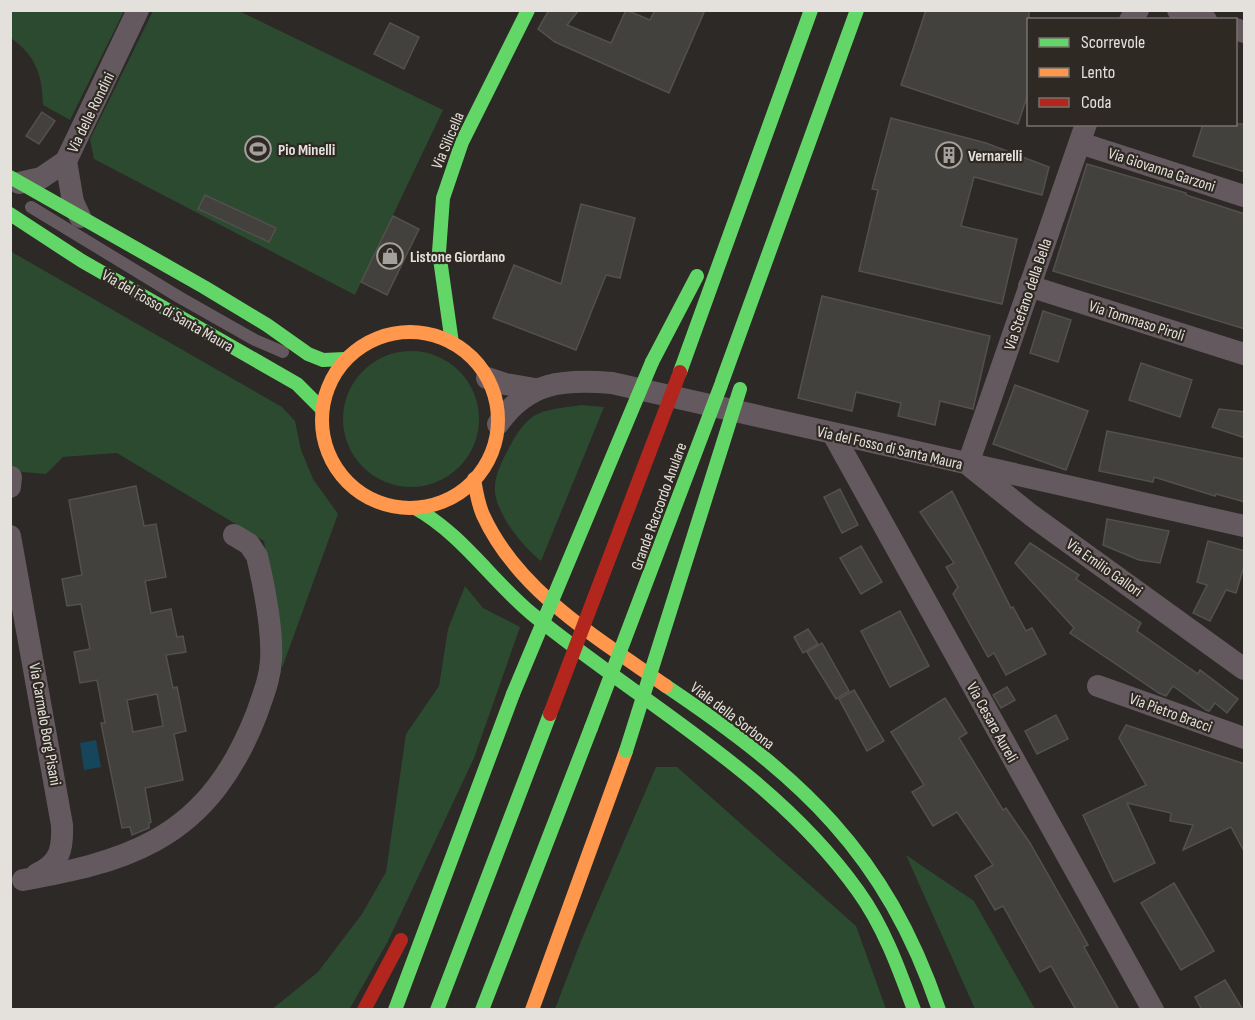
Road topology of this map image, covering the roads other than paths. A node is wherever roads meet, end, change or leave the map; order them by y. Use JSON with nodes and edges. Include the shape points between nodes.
{"nodes":[{"id":1,"x":138,"y":10,"type":"edge"},
{"id":2,"x":528,"y":10,"type":"edge"},
{"id":3,"x":811,"y":10,"type":"edge"},
{"id":4,"x":857,"y":10,"type":"edge"},
{"id":5,"x":1178,"y":10,"type":"edge"},
{"id":6,"x":1200,"y":18,"type":"edge"},
{"id":7,"x":1083,"y":134,"type":"edge"},
{"id":8,"x":66,"y":161,"type":"junction"},
{"id":9,"x":747,"y":185,"type":"junction"},
{"id":10,"x":16,"y":186,"type":"edge"},
{"id":11,"x":1245,"y":196,"type":"edge"},
{"id":12,"x":785,"y":208,"type":"junction"},
{"id":13,"x":10,"y":214,"type":"edge"},
{"id":14,"x":80,"y":217,"type":"junction"},
{"id":15,"x":1029,"y":286,"type":"junction"},
{"id":16,"x":443,"y":294,"type":"junction"},
{"id":17,"x":411,"y":332,"type":"junction"},
{"id":18,"x":755,"y":333,"type":"dead end"},
{"id":19,"x":453,"y":343,"type":"junction"},
{"id":20,"x":308,"y":354,"type":"junction"},
{"id":21,"x":1245,"y":354,"type":"edge"},
{"id":22,"x":345,"y":359,"type":"junction"},
{"id":23,"x":745,"y":373,"type":"dead end"},
{"id":24,"x":487,"y":378,"type":"junction"},
{"id":25,"x":535,"y":389,"type":"junction"},
{"id":26,"x":322,"y":410,"type":"junction"},
{"id":27,"x":498,"y":424,"type":"junction"},
{"id":28,"x":833,"y":434,"type":"junction"},
{"id":29,"x":968,"y":464,"type":"junction"},
{"id":30,"x":11,"y":477,"type":"edge"},
{"id":31,"x":474,"y":479,"type":"junction"},
{"id":32,"x":1040,"y":480,"type":"junction"},
{"id":33,"x":10,"y":487,"type":"edge"},
{"id":34,"x":415,"y":508,"type":"junction"},
{"id":35,"x":1031,"y":515,"type":"junction"},
{"id":36,"x":1245,"y":526,"type":"edge"},
{"id":37,"x":10,"y":536,"type":"edge"},
{"id":38,"x":234,"y":536,"type":"dead end"},
{"id":39,"x":1245,"y":669,"type":"edge"},
{"id":40,"x":1098,"y":686,"type":"dead end"},
{"id":41,"x":1245,"y":738,"type":"edge"},
{"id":42,"x":449,"y":866,"type":"junction"},
{"id":43,"x":17,"y":882,"type":"edge"},
{"id":44,"x":417,"y":909,"type":"dead end"},
{"id":45,"x":406,"y":929,"type":"dead end"},
{"id":46,"x":364,"y":1010,"type":"edge"},
{"id":47,"x":395,"y":1010,"type":"edge"},
{"id":48,"x":437,"y":1010,"type":"edge"},
{"id":49,"x":483,"y":1010,"type":"edge"},
{"id":50,"x":532,"y":1010,"type":"edge"},
{"id":51,"x":914,"y":1010,"type":"edge"},
{"id":52,"x":939,"y":1010,"type":"edge"},
{"id":53,"x":1153,"y":1010,"type":"edge"}],
"edges":[{"from":1,"to":8,"type":"street","name":"Via delle Rondini"},
{"from":2,"to":16,"type":"main road","name":"Via Silicella","via":[[446,185],[440,228]]},
{"from":3,"to":9,"type":"main road","name":"Grande Raccordo Anulare"},
{"from":4,"to":12,"type":"main road","name":"Grande Raccordo Anulare"},
{"from":5,"to":6,"type":"street"},
{"from":7,"to":11,"type":"street","name":"Via Giovanna Garzoni"},
{"from":7,"to":15,"type":"street","name":"Via Stefano della Bella"},
{"from":8,"to":10,"type":"street","via":[[41,178]]},
{"from":8,"to":14,"type":"street","name":"Via delle Rondini","via":[[73,202]]},
{"from":9,"to":42,"type":"main road","bridge":true,"via":[[652,362],[513,694]]},
{"from":9,"to":48,"type":"main road","name":"Grande Raccordo Anulare","bridge":true,"via":[[680,372]]},
{"from":10,"to":14,"type":"main road","name":"Via del Fosso di Santa Maura"},
{"from":10,"to":20,"type":"lane","name":"Via del Fosso di Santa Maura","via":[[103,252],[255,340],[279,351]]},
{"from":12,"to":18,"type":"main road"},
{"from":12,"to":49,"type":"main road","name":"Grande Raccordo Anulare","bridge":true},
{"from":13,"to":26,"type":"main road","name":"Via del Fosso di Santa Maura","via":[[82,261],[297,384]]},
{"from":14,"to":20,"type":"main road","name":"Via del Fosso di Santa Maura","via":[[267,325]]},
{"from":15,"to":21,"type":"street","name":"Via Tommaso Piroli"},
{"from":15,"to":29,"type":"street","name":"Via Stefano della Bella"},
{"from":16,"to":17,"type":"main road","name":"Via Silicella","via":[[431,317],[419,330]]},
{"from":16,"to":19,"type":"main road","name":"Via Silicella"},
{"from":17,"to":19,"type":"main road"},
{"from":17,"to":22,"type":"main road","via":[[375,339]]},
{"from":19,"to":24,"type":"main road","via":[[478,364]]},
{"from":20,"to":22,"type":"main road","name":"Via del Fosso di Santa Maura","via":[[323,360]]},
{"from":22,"to":26,"type":"main road","via":[[330,382]]},
{"from":23,"to":50,"type":"main road","bridge":true,"via":[[626,751]]},
{"from":24,"to":25,"type":"street","name":"Via del Fosso di Santa Maura"},
{"from":24,"to":27,"type":"main road","via":[[496,400]]},
{"from":25,"to":27,"type":"street","name":"Via del Fosso di Santa Maura"},
{"from":25,"to":28,"type":"street","name":"Via del Fosso di Santa Maura","via":[[577,381],[623,384]]},
{"from":26,"to":34,"type":"main road","via":[[325,444],[341,475],[374,500]]},
{"from":27,"to":31,"type":"main road","via":[[493,451]]},
{"from":28,"to":29,"type":"street","name":"Via del Fosso di Santa Maura"},
{"from":28,"to":53,"type":"street","name":"Via Cesare Aureli"},
{"from":29,"to":32,"type":"street","name":"Via del Fosso di Santa Maura"},
{"from":29,"to":35,"type":"street","name":"Via Emilio Gallori"},
{"from":30,"to":33,"type":"street"},
{"from":31,"to":34,"type":"main road","via":[[444,501]]},
{"from":31,"to":52,"type":"main road","name":"Viale della Sorbona","via":[[476,502],[483,518],[530,583],[771,763],[830,818],[868,864],[903,922]]},
{"from":32,"to":35,"type":"street","via":[[1032,499]]},
{"from":32,"to":36,"type":"street","name":"Via del Fosso di Santa Maura"},
{"from":34,"to":51,"type":"main road","via":[[459,537],[530,612],[590,661],[738,769],[797,818],[831,856],[872,914]]},
{"from":35,"to":39,"type":"street","name":"Via Emilio Gallori"},
{"from":37,"to":43,"type":"street","name":"Via Carmelo Borg Pisani","via":[[58,789],[62,831],[57,861]]},
{"from":38,"to":43,"type":"street","via":[[249,544],[257,556],[271,659],[264,694],[229,772],[204,803],[152,842],[81,868]]},
{"from":40,"to":41,"type":"street","name":"Via Pietro Bracci"},
{"from":42,"to":44,"type":"main road"},
{"from":42,"to":47,"type":"main road"},
{"from":45,"to":46,"type":"main road"}]}
